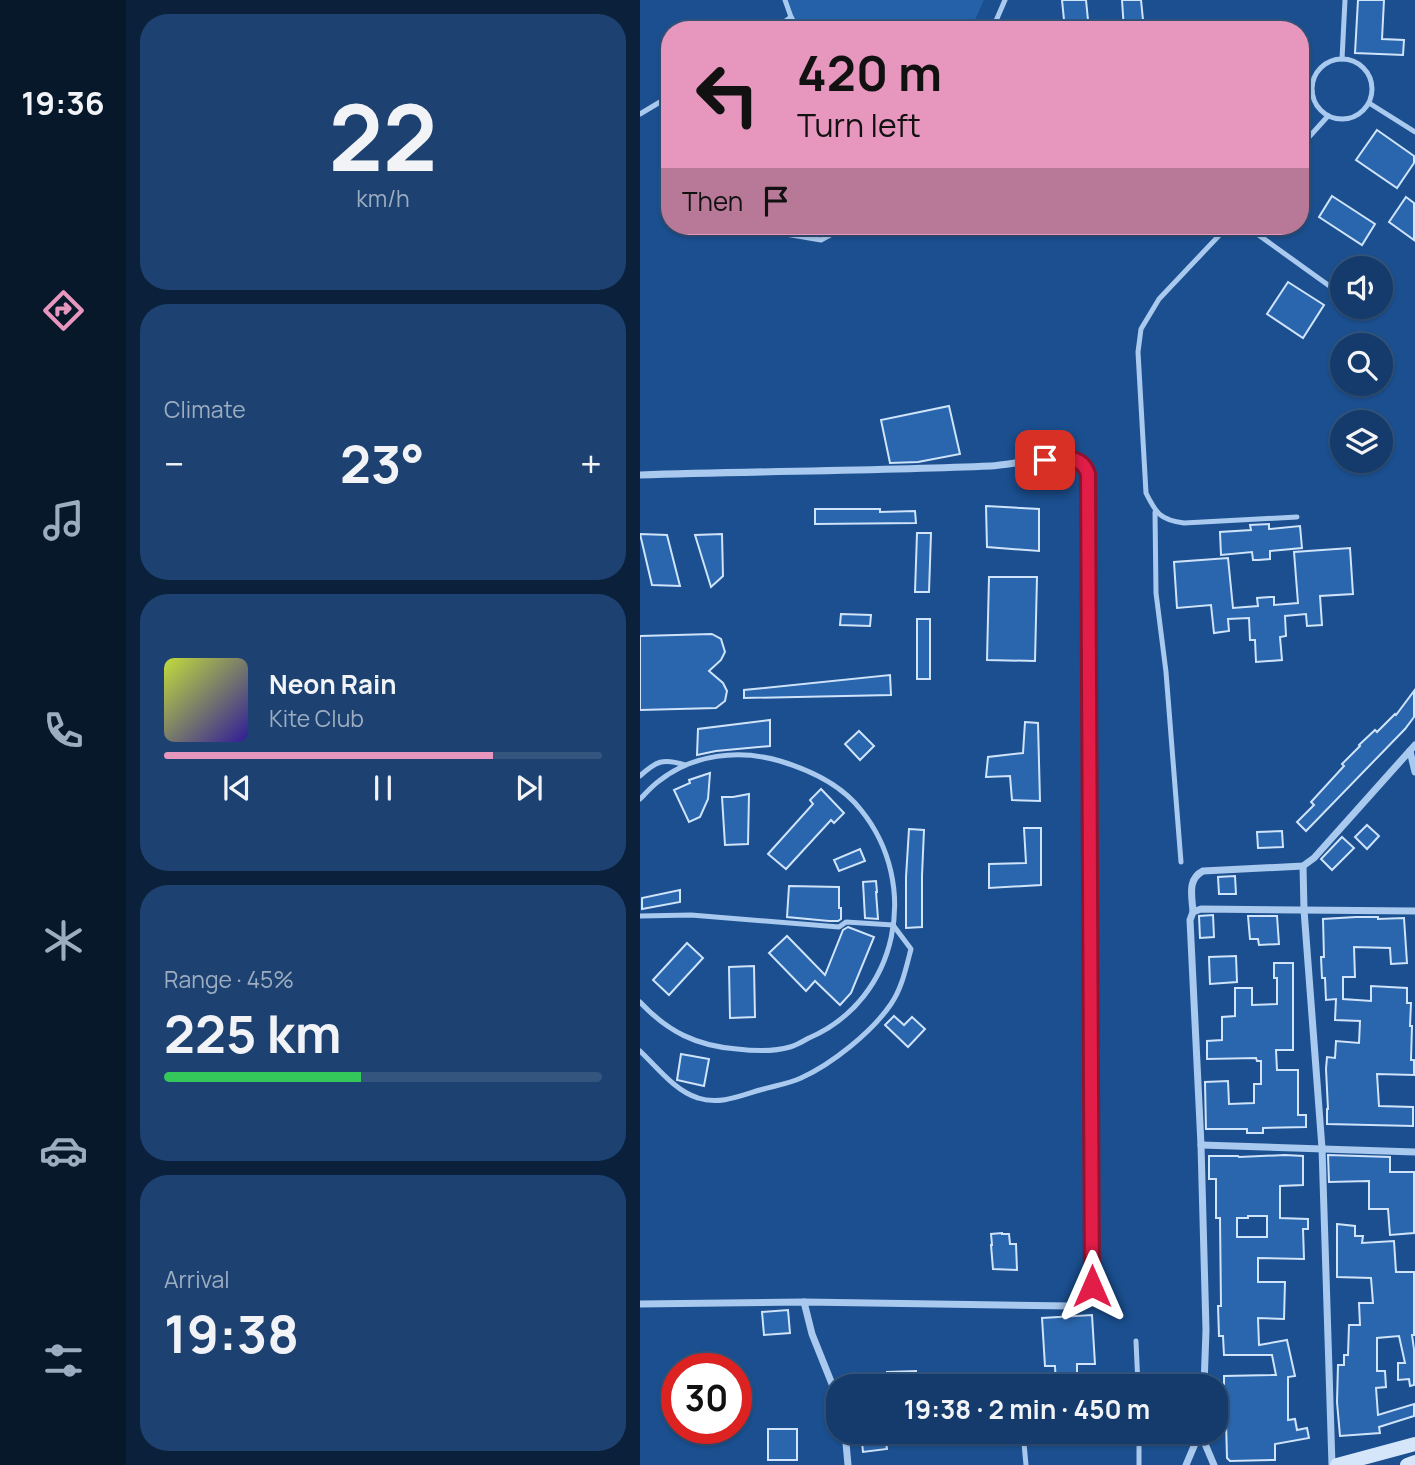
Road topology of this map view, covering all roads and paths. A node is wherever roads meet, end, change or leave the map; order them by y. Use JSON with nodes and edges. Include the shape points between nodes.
{"nodes":[{"id":1,"x":785,"y":0,"type":"edge"},
{"id":2,"x":1005,"y":0,"type":"edge"},
{"id":3,"x":1345,"y":0,"type":"edge"},
{"id":4,"x":791,"y":17,"type":"junction"},
{"id":5,"x":785,"y":21,"type":"edge"},
{"id":6,"x":793,"y":21,"type":"edge"},
{"id":7,"x":996,"y":21,"type":"edge"},
{"id":8,"x":1342,"y":59,"type":"junction"},
{"id":9,"x":1309,"y":90,"type":"edge"},
{"id":10,"x":1312,"y":90,"type":"junction"},
{"id":11,"x":661,"y":101,"type":"edge"},
{"id":12,"x":1369,"y":103,"type":"junction"},
{"id":13,"x":640,"y":114,"type":"edge"},
{"id":14,"x":1328,"y":116,"type":"junction"},
{"id":15,"x":1415,"y":132,"type":"edge"},
{"id":16,"x":1309,"y":136,"type":"edge"},
{"id":17,"x":792,"y":235,"type":"edge"},
{"id":18,"x":830,"y":235,"type":"edge"},
{"id":19,"x":1219,"y":235,"type":"edge"},
{"id":20,"x":1259,"y":235,"type":"edge"},
{"id":21,"x":1330,"y":286,"type":"edge"},
{"id":22,"x":640,"y":475,"type":"edge"},
{"id":23,"x":1155,"y":512,"type":"junction"},
{"id":24,"x":1297,"y":517,"type":"dead end"},
{"id":25,"x":1412,"y":748,"type":"edge"},
{"id":26,"x":685,"y":765,"type":"junction"},
{"id":27,"x":1415,"y":772,"type":"edge"},
{"id":28,"x":640,"y":776,"type":"edge"},
{"id":29,"x":640,"y":799,"type":"edge"},
{"id":30,"x":1181,"y":862,"type":"dead end"},
{"id":31,"x":1303,"y":866,"type":"junction"},
{"id":32,"x":1304,"y":910,"type":"junction"},
{"id":33,"x":1415,"y":911,"type":"edge"},
{"id":34,"x":1193,"y":912,"type":"junction"},
{"id":35,"x":640,"y":916,"type":"edge"},
{"id":36,"x":893,"y":925,"type":"junction"},
{"id":37,"x":640,"y":1002,"type":"edge"},
{"id":38,"x":640,"y":1051,"type":"edge"},
{"id":39,"x":1201,"y":1145,"type":"junction"},
{"id":40,"x":1321,"y":1148,"type":"junction"},
{"id":41,"x":1415,"y":1152,"type":"edge"},
{"id":42,"x":804,"y":1302,"type":"junction"},
{"id":43,"x":640,"y":1304,"type":"edge"},
{"id":44,"x":1136,"y":1341,"type":"dead end"},
{"id":45,"x":828,"y":1374,"type":"edge"},
{"id":46,"x":1137,"y":1374,"type":"edge"},
{"id":47,"x":1204,"y":1374,"type":"edge"},
{"id":48,"x":846,"y":1444,"type":"edge"},
{"id":49,"x":1024,"y":1444,"type":"edge"},
{"id":50,"x":1139,"y":1444,"type":"edge"},
{"id":51,"x":1195,"y":1444,"type":"edge"},
{"id":52,"x":1205,"y":1444,"type":"edge"},
{"id":53,"x":1415,"y":1444,"type":"edge"},
{"id":54,"x":1415,"y":1462,"type":"edge"},
{"id":55,"x":848,"y":1465,"type":"edge"},
{"id":56,"x":1026,"y":1465,"type":"edge"},
{"id":57,"x":1139,"y":1465,"type":"edge"},
{"id":58,"x":1187,"y":1465,"type":"edge"},
{"id":59,"x":1214,"y":1465,"type":"edge"},
{"id":60,"x":1334,"y":1465,"type":"edge"},
{"id":61,"x":1407,"y":1465,"type":"edge"}],
"edges":[{"from":1,"to":4,"type":"lane"},
{"from":2,"to":7,"type":"lane"},
{"from":3,"to":8,"type":"lane"},
{"from":4,"to":5,"type":"lane"},
{"from":4,"to":6,"type":"lane"},
{"from":8,"to":10,"type":"lane","via":[[1320,68]]},
{"from":8,"to":12,"type":"lane","via":[[1354,61],[1371,79]]},
{"from":9,"to":10,"type":"lane"},
{"from":10,"to":14,"type":"lane","via":[[1317,105]]},
{"from":11,"to":13,"type":"lane"},
{"from":12,"to":14,"type":"lane","via":[[1351,118]]},
{"from":12,"to":15,"type":"lane"},
{"from":14,"to":16,"type":"lane"},
{"from":17,"to":18,"type":"lane","via":[[821,240]]},
{"from":19,"to":23,"type":"lane","via":[[1159,299],[1141,329],[1146,492]]},
{"from":20,"to":21,"type":"lane"},
{"from":22,"to":42,"type":"street","via":[[999,466],[1067,457],[1079,460],[1088,474],[1089,1295],[1070,1307]]},
{"from":23,"to":24,"type":"lane","via":[[1184,523]]},
{"from":23,"to":30,"type":"lane","via":[[1156,593]]},
{"from":25,"to":27,"type":"street"},
{"from":25,"to":31,"type":"street"},
{"from":26,"to":28,"type":"lane","via":[[663,761]]},
{"from":26,"to":29,"type":"lane"},
{"from":26,"to":36,"type":"lane","via":[[714,756],[742,755],[809,771],[835,786],[860,808],[876,832],[895,888]]},
{"from":31,"to":32,"type":"street"},
{"from":31,"to":34,"type":"street","via":[[1203,871],[1193,880]]},
{"from":32,"to":33,"type":"street"},
{"from":32,"to":34,"type":"street"},
{"from":32,"to":40,"type":"street"},
{"from":34,"to":39,"type":"street"},
{"from":35,"to":36,"type":"lane","via":[[691,915],[838,927],[846,922]]},
{"from":36,"to":37,"type":"lane","via":[[867,993],[823,1032],[790,1047],[758,1051],[721,1048],[686,1038],[656,1019]]},
{"from":36,"to":38,"type":"lane","via":[[911,949],[892,1003],[835,1058],[799,1079],[710,1101],[678,1087]]},
{"from":39,"to":40,"type":"street"},
{"from":39,"to":47,"type":"street"},
{"from":40,"to":41,"type":"street"},
{"from":40,"to":60,"type":"street"},
{"from":42,"to":43,"type":"street"},
{"from":42,"to":45,"type":"street"},
{"from":44,"to":46,"type":"lane"},
{"from":48,"to":55,"type":"street"},
{"from":49,"to":56,"type":"lane"},
{"from":50,"to":57,"type":"lane"},
{"from":51,"to":58,"type":"street"},
{"from":52,"to":59,"type":"street"},
{"from":53,"to":60,"type":"main road"},
{"from":54,"to":61,"type":"main road"}]}
